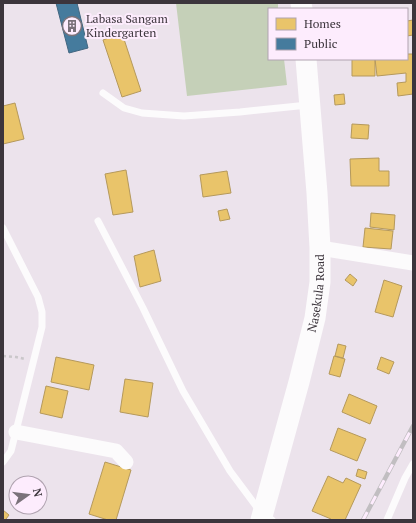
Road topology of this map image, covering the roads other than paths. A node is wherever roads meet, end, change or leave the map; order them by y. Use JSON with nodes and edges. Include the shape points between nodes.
{"nodes":[{"id":1,"x":306,"y":60,"type":"edge"},
{"id":2,"x":103,"y":93,"type":"dead end"},
{"id":3,"x":310,"y":104,"type":"junction"},
{"id":4,"x":98,"y":221,"type":"dead end"},
{"id":5,"x":3,"y":228,"type":"edge"},
{"id":6,"x":320,"y":248,"type":"junction"},
{"id":7,"x":413,"y":263,"type":"edge"},
{"id":8,"x":16,"y":432,"type":"junction"},
{"id":9,"x":3,"y":462,"type":"edge"},
{"id":10,"x":126,"y":462,"type":"dead end"},
{"id":11,"x":413,"y":464,"type":"edge"},
{"id":12,"x":265,"y":518,"type":"edge"},
{"id":13,"x":388,"y":520,"type":"edge"}],
"edges":[{"from":1,"to":3,"type":"main road","name":"Nasekula Road"},
{"from":2,"to":3,"type":"lane","via":[[124,108],[142,113],[184,116]]},
{"from":3,"to":6,"type":"main road","name":"Nasekula Road"},
{"from":4,"to":12,"type":"lane","via":[[183,391],[230,471]]},
{"from":5,"to":8,"type":"lane","via":[[38,297],[42,312],[42,328]]},
{"from":6,"to":7,"type":"street"},
{"from":6,"to":12,"type":"main road","name":"Nasekula Road","via":[[320,282],[315,318]]},
{"from":8,"to":9,"type":"lane","via":[[11,451]]},
{"from":8,"to":10,"type":"street","via":[[116,451]]},
{"from":11,"to":13,"type":"lane"}]}
